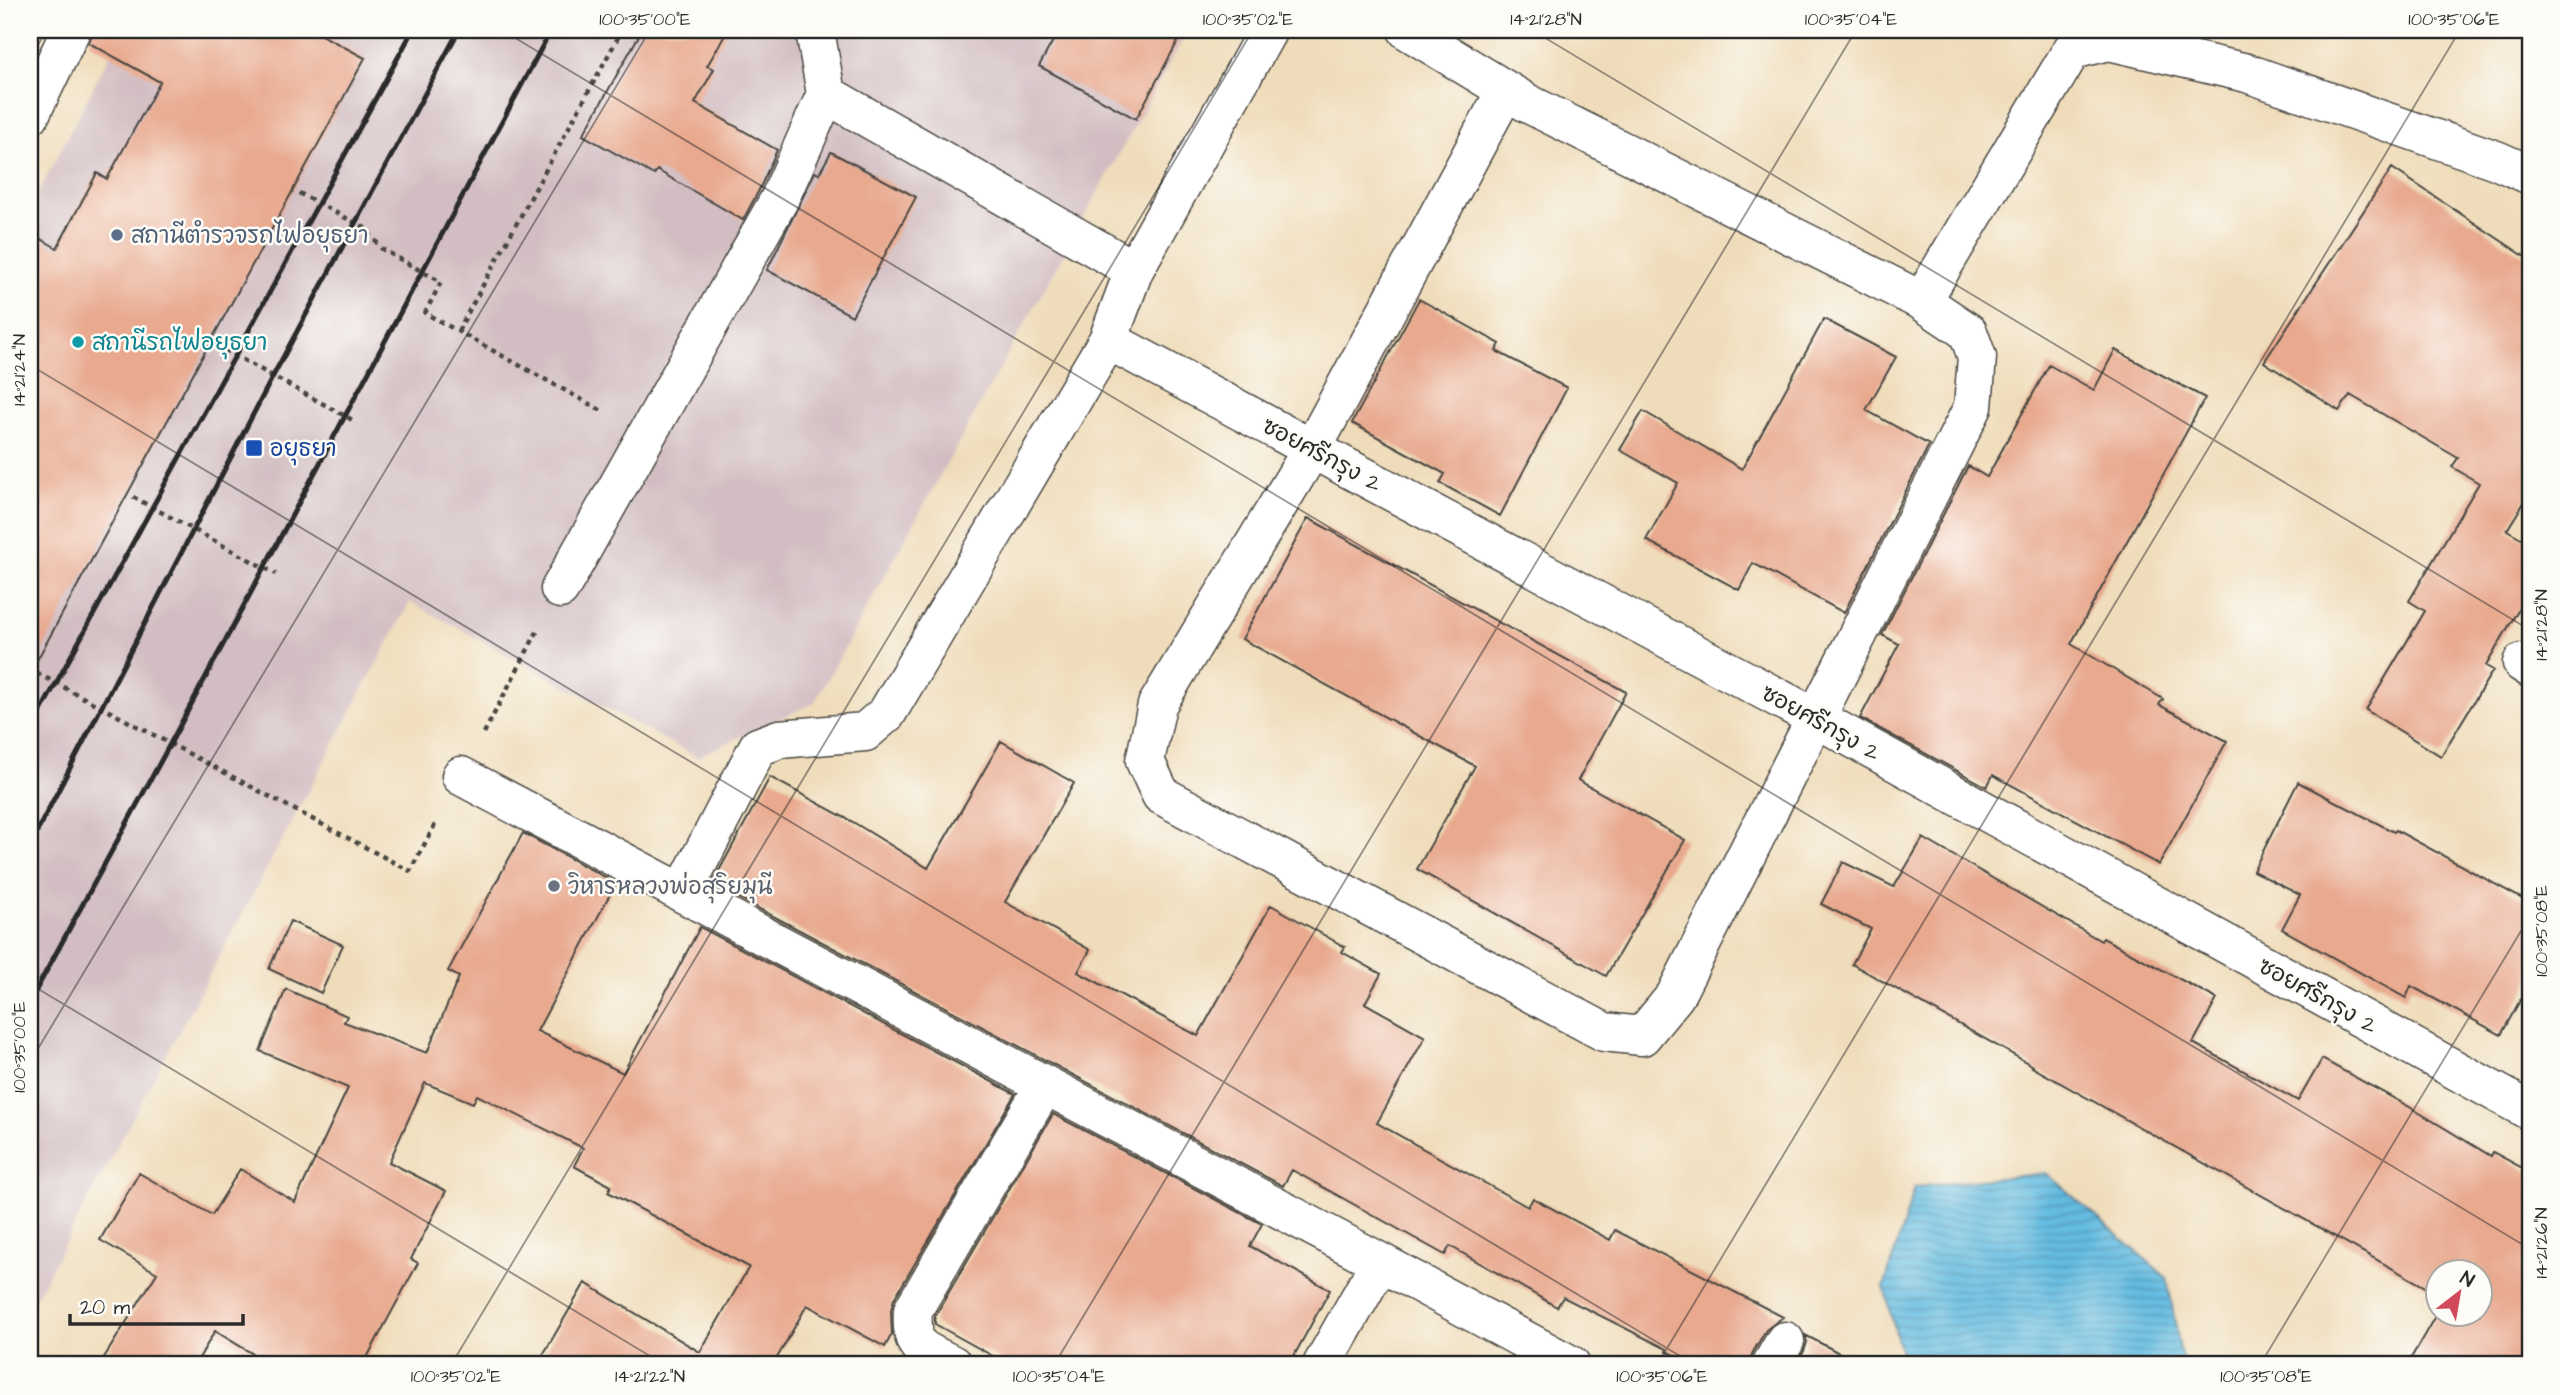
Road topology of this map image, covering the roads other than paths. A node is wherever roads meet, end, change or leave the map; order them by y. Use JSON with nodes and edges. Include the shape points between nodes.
{"nodes":[{"id":1,"x":71,"y":30,"type":"edge"},
{"id":2,"x":815,"y":30,"type":"edge"},
{"id":3,"x":1268,"y":30,"type":"edge"},
{"id":4,"x":1408,"y":30,"type":"edge"},
{"id":5,"x":1506,"y":90,"type":"junction"},
{"id":6,"x":826,"y":94,"type":"junction"},
{"id":7,"x":30,"y":115,"type":"edge"},
{"id":8,"x":2530,"y":175,"type":"edge"},
{"id":9,"x":1134,"y":270,"type":"junction"},
{"id":10,"x":1922,"y":301,"type":"junction"},
{"id":11,"x":1108,"y":340,"type":"junction"},
{"id":12,"x":1312,"y":449,"type":"junction"},
{"id":13,"x":560,"y":589,"type":"dead end"},
{"id":14,"x":1814,"y":717,"type":"junction"},
{"id":15,"x":461,"y":776,"type":"road end"},
{"id":16,"x":683,"y":892,"type":"junction"},
{"id":17,"x":1045,"y":1085,"type":"junction"},
{"id":18,"x":2530,"y":1111,"type":"edge"},
{"id":19,"x":1380,"y":1262,"type":"junction"},
{"id":20,"x":953,"y":1365,"type":"edge"},
{"id":21,"x":1322,"y":1365,"type":"edge"},
{"id":22,"x":1571,"y":1365,"type":"edge"}],
"edges":[{"from":1,"to":7,"type":"street"},
{"from":2,"to":6,"type":"street"},
{"from":3,"to":9,"type":"street"},
{"from":4,"to":5,"type":"street"},
{"from":5,"to":10,"type":"street"},
{"from":5,"to":12,"type":"street"},
{"from":6,"to":9,"type":"street"},
{"from":6,"to":13,"type":"street","via":[[779,200]]},
{"from":8,"to":10,"type":"street","via":[[2247,73],[2109,41],[2072,50]]},
{"from":9,"to":11,"type":"street"},
{"from":10,"to":14,"type":"street","via":[[1968,332],[1977,357],[1973,407]]},
{"from":11,"to":12,"type":"street","name":"ซอยศรีกรุง 2"},
{"from":11,"to":16,"type":"street","via":[[887,713],[864,733],[779,739],[758,747]]},
{"from":12,"to":14,"type":"street","name":"ซอยศรีกรุง 2"},
{"from":12,"to":14,"type":"street","via":[[1157,705],[1145,761],[1161,794],[1604,1032],[1642,1036],[1675,996]]},
{"from":14,"to":18,"type":"street","name":"ซอยศรีกรุง 2"},
{"from":15,"to":16,"type":"street"},
{"from":16,"to":17,"type":"street"},
{"from":17,"to":19,"type":"street"},
{"from":17,"to":20,"type":"street","via":[[913,1310],[912,1337],[919,1348]]},
{"from":19,"to":21,"type":"street"},
{"from":19,"to":22,"type":"street"}]}
